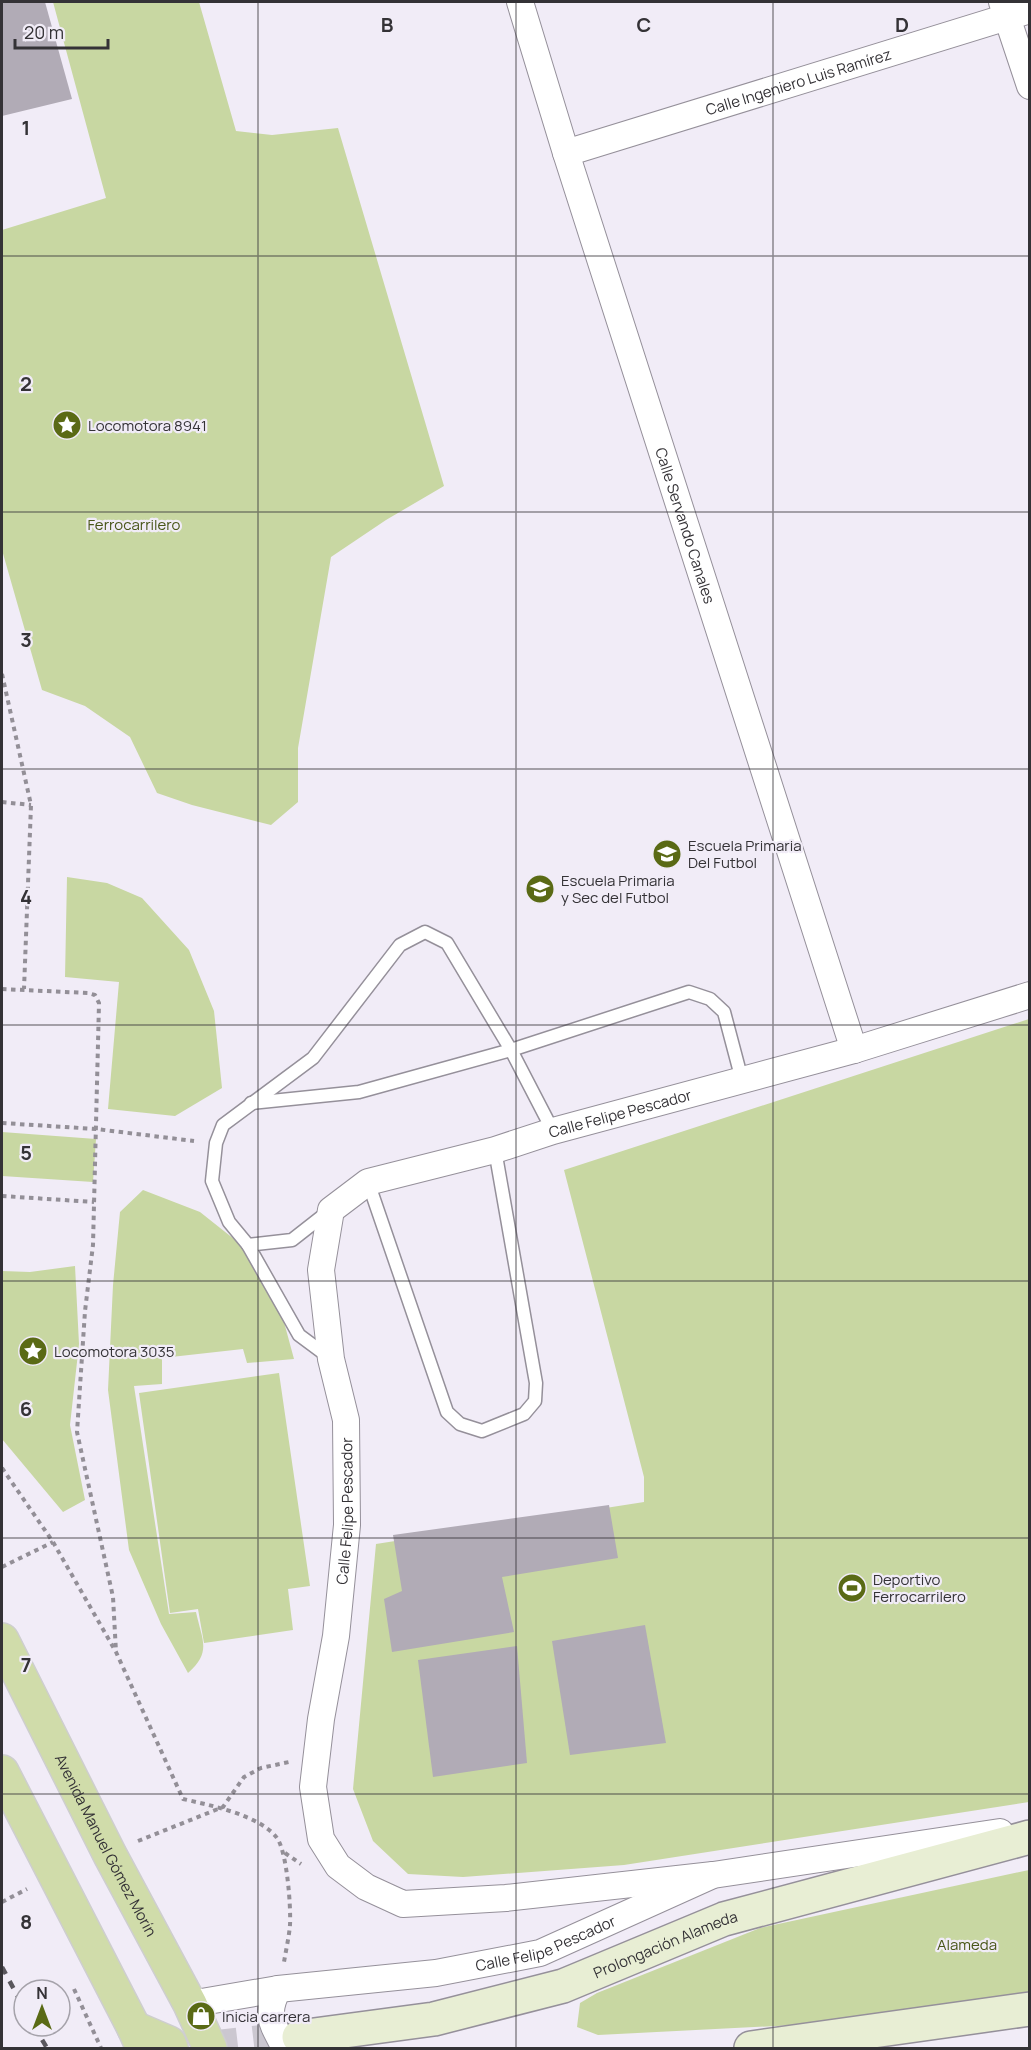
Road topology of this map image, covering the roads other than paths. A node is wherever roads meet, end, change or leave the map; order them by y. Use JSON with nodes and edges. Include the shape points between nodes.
{"nodes":[{"id":1,"x":520,"y":2,"type":"edge"},
{"id":2,"x":1013,"y":10,"type":"edge"},
{"id":3,"x":1029,"y":86,"type":"edge"},
{"id":4,"x":566,"y":153,"type":"junction"},
{"id":5,"x":1029,"y":995,"type":"edge"},
{"id":6,"x":511,"y":1050,"type":"junction"},
{"id":7,"x":854,"y":1050,"type":"junction"},
{"id":8,"x":742,"y":1080,"type":"junction"},
{"id":9,"x":250,"y":1103,"type":"junction"},
{"id":10,"x":553,"y":1131,"type":"junction"},
{"id":11,"x":495,"y":1150,"type":"junction"},
{"id":12,"x":368,"y":1182,"type":"junction"},
{"id":13,"x":331,"y":1210,"type":"junction"},
{"id":14,"x":248,"y":1245,"type":"junction"},
{"id":15,"x":331,"y":1359,"type":"junction"},
{"id":16,"x":2,"y":1640,"type":"edge"},
{"id":17,"x":2,"y":1772,"type":"edge"},
{"id":18,"x":1029,"y":1827,"type":"edge"},
{"id":19,"x":1029,"y":1837,"type":"edge"},
{"id":20,"x":714,"y":1875,"type":"junction"},
{"id":21,"x":278,"y":1989,"type":"junction"},
{"id":22,"x":190,"y":2004,"type":"junction"},
{"id":23,"x":1029,"y":2009,"type":"edge"},
{"id":24,"x":139,"y":2038,"type":"edge"},
{"id":25,"x":292,"y":2043,"type":"edge"},
{"id":26,"x":171,"y":2049,"type":"edge"},
{"id":27,"x":210,"y":2049,"type":"edge"},
{"id":28,"x":750,"y":2049,"type":"edge"}],
"edges":[{"from":1,"to":4,"type":"street","name":"Calle Servando Canales"},
{"from":2,"to":3,"type":"street"},
{"from":2,"to":4,"type":"street","name":"Calle Ingeniero Luis Ramírez"},
{"from":4,"to":7,"type":"street","name":"Calle Servando Canales"},
{"from":5,"to":7,"type":"street","name":"Calle Felipe Pescador"},
{"from":6,"to":8,"type":"lane","via":[[689,992],[710,999],[724,1012]]},
{"from":6,"to":9,"type":"lane","via":[[359,1092]]},
{"from":6,"to":9,"type":"lane","via":[[447,943],[425,932],[400,945],[313,1058]]},
{"from":6,"to":10,"type":"lane"},
{"from":7,"to":8,"type":"street","name":"Calle Felipe Pescador"},
{"from":8,"to":10,"type":"street","name":"Calle Felipe Pescador"},
{"from":9,"to":14,"type":"lane","via":[[223,1125],[216,1143],[212,1180],[229,1222]]},
{"from":10,"to":11,"type":"street","name":"Calle Felipe Pescador"},
{"from":11,"to":12,"type":"street","name":"Calle Felipe Pescador"},
{"from":11,"to":12,"type":"lane","via":[[536,1383],[535,1401],[524,1414],[482,1431],[460,1424],[447,1412]]},
{"from":12,"to":13,"type":"street","name":"Calle Felipe Pescador"},
{"from":13,"to":14,"type":"lane","via":[[292,1240]]},
{"from":13,"to":15,"type":"street","name":"Calle Felipe Pescador","via":[[321,1270]]},
{"from":14,"to":15,"type":"lane","via":[[299,1335]]},
{"from":15,"to":20,"type":"street","name":"Calle Felipe Pescador","via":[[346,1420],[347,1525],[336,1636],[313,1787],[321,1839],[338,1866],[366,1887],[403,1904],[506,1898]]},
{"from":16,"to":22,"type":"main road","name":"Avenida Manuel Gómez Morín"},
{"from":17,"to":24,"type":"main road"},
{"from":18,"to":20,"type":"street","name":"Calle Felipe Pescador"},
{"from":19,"to":25,"type":"main road","name":"Prolongación Alameda","via":[[724,1919],[563,1986],[434,2019]]},
{"from":20,"to":21,"type":"street","name":"Calle Felipe Pescador","via":[[540,1953],[436,1973]]},
{"from":21,"to":22,"type":"street","name":"Calle Felipe Pescador"},
{"from":21,"to":25,"type":"street","via":[[271,2020]]},
{"from":22,"to":27,"type":"main road","name":"Avenida Manuel Gómez Morín"},
{"from":23,"to":28,"type":"main road"},
{"from":24,"to":26,"type":"main road","via":[[169,2043]]}]}
